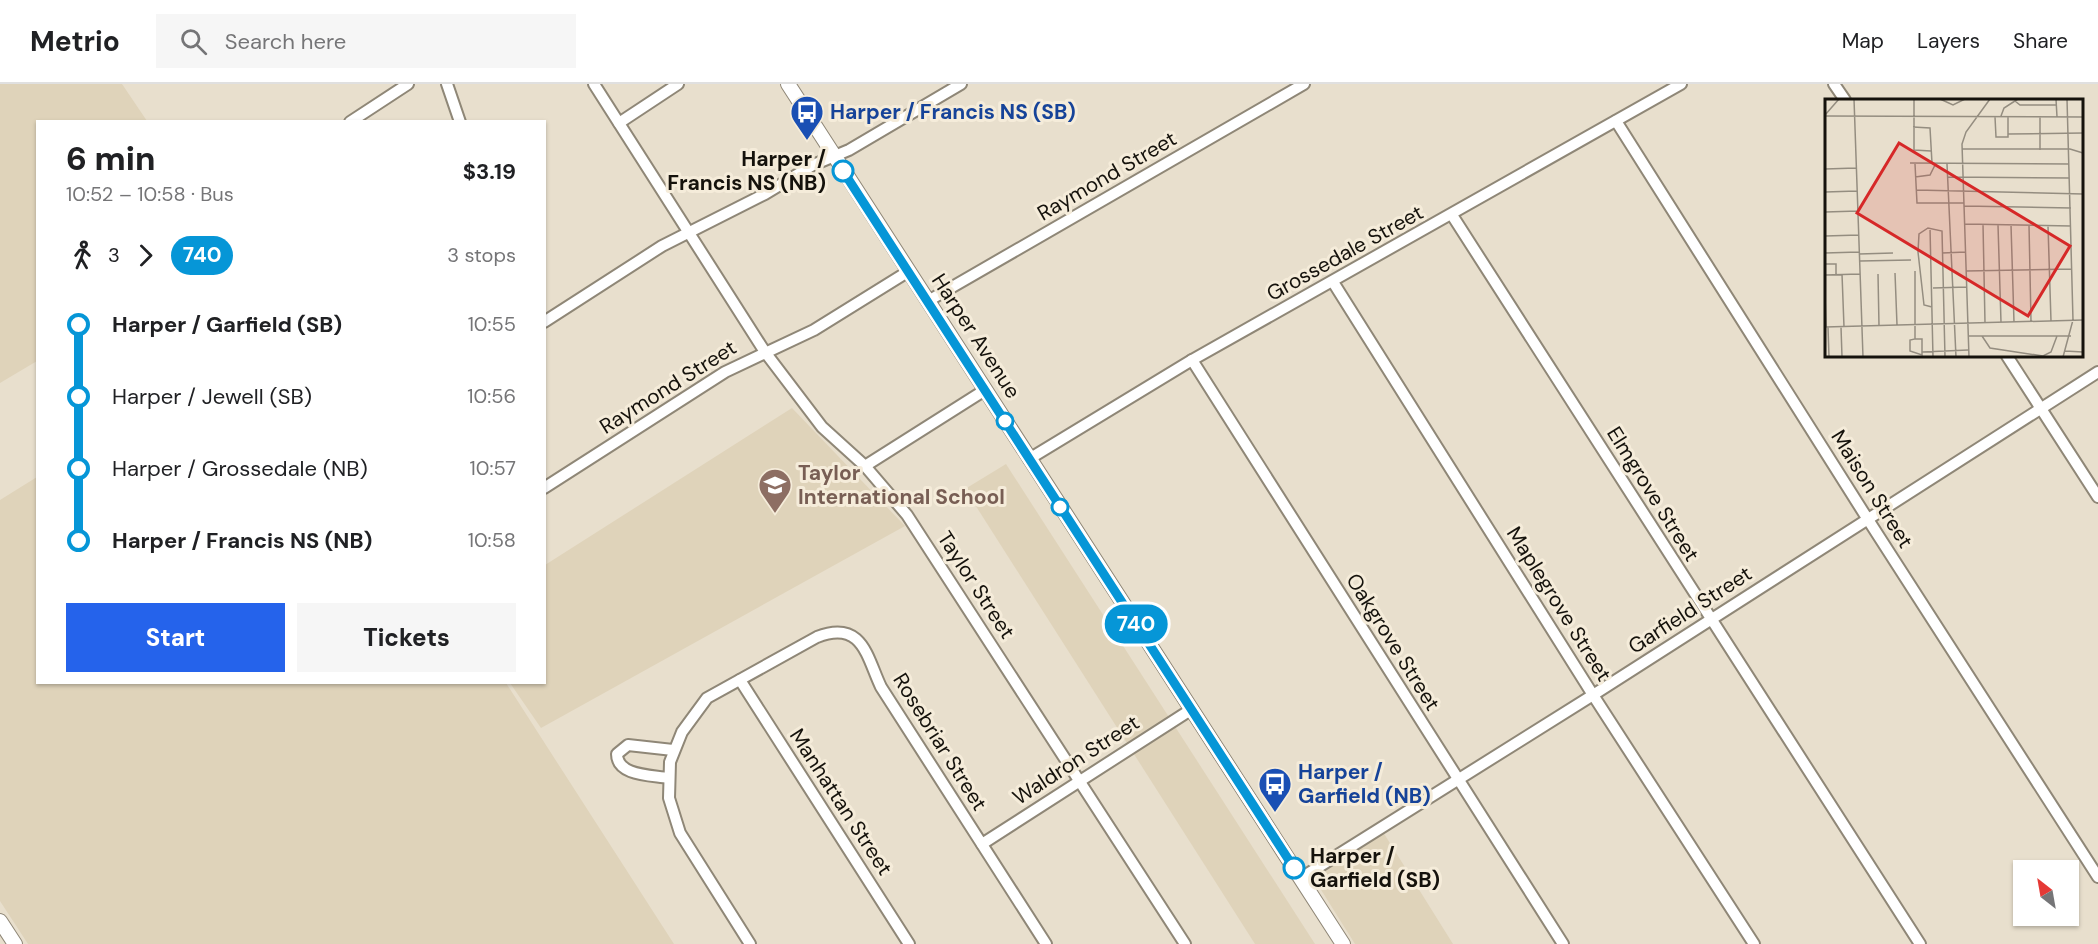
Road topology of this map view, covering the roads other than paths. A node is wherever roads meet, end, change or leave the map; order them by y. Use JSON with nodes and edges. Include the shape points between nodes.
{"nodes":[{"id":1,"x":447,"y":84,"type":"edge"},
{"id":2,"x":594,"y":84,"type":"edge"},
{"id":3,"x":678,"y":84,"type":"edge"},
{"id":4,"x":788,"y":84,"type":"edge"},
{"id":5,"x":961,"y":84,"type":"edge"},
{"id":6,"x":1304,"y":84,"type":"edge"},
{"id":7,"x":1681,"y":84,"type":"edge"},
{"id":8,"x":1834,"y":84,"type":"edge"},
{"id":9,"x":403,"y":85,"type":"edge"},
{"id":10,"x":1844,"y":99,"type":"edge"},
{"id":11,"x":353,"y":120,"type":"edge"},
{"id":12,"x":459,"y":120,"type":"edge"},
{"id":13,"x":1616,"y":121,"type":"junction"},
{"id":14,"x":619,"y":123,"type":"junction"},
{"id":15,"x":834,"y":156,"type":"junction"},
{"id":16,"x":1452,"y":215,"type":"junction"},
{"id":17,"x":688,"y":231,"type":"junction"},
{"id":18,"x":909,"y":271,"type":"junction"},
{"id":19,"x":1334,"y":282,"type":"junction"},
{"id":20,"x":928,"y":301,"type":"junction"},
{"id":21,"x":546,"y":321,"type":"edge"},
{"id":22,"x":765,"y":352,"type":"junction"},
{"id":23,"x":2008,"y":357,"type":"edge"},
{"id":24,"x":1192,"y":360,"type":"junction"},
{"id":25,"x":2098,"y":372,"type":"edge"},
{"id":26,"x":985,"y":390,"type":"junction"},
{"id":27,"x":2040,"y":409,"type":"junction"},
{"id":28,"x":1029,"y":459,"type":"junction"},
{"id":29,"x":865,"y":466,"type":"junction"},
{"id":30,"x":546,"y":487,"type":"edge"},
{"id":31,"x":2098,"y":497,"type":"edge"},
{"id":32,"x":1867,"y":518,"type":"junction"},
{"id":33,"x":1710,"y":620,"type":"junction"},
{"id":34,"x":740,"y":680,"type":"junction"},
{"id":35,"x":1593,"y":695,"type":"junction"},
{"id":36,"x":1192,"y":710,"type":"junction"},
{"id":37,"x":673,"y":750,"type":"junction"},
{"id":38,"x":668,"y":778,"type":"junction"},
{"id":39,"x":1456,"y":780,"type":"junction"},
{"id":40,"x":1080,"y":781,"type":"junction"},
{"id":41,"x":982,"y":844,"type":"junction"},
{"id":42,"x":2098,"y":877,"type":"edge"},
{"id":43,"x":1301,"y":878,"type":"junction"},
{"id":44,"x":0,"y":921,"type":"edge"},
{"id":45,"x":15,"y":944,"type":"edge"},
{"id":46,"x":750,"y":944,"type":"edge"},
{"id":47,"x":909,"y":944,"type":"edge"},
{"id":48,"x":1046,"y":944,"type":"edge"},
{"id":49,"x":1185,"y":944,"type":"edge"},
{"id":50,"x":1343,"y":944,"type":"edge"},
{"id":51,"x":1563,"y":944,"type":"edge"},
{"id":52,"x":1755,"y":944,"type":"edge"},
{"id":53,"x":1920,"y":944,"type":"edge"}],
"edges":[{"from":1,"to":12,"type":"street"},
{"from":2,"to":14,"type":"street","name":"Taylor Street"},
{"from":3,"to":14,"type":"street"},
{"from":4,"to":15,"type":"main road","name":"Harper Avenue"},
{"from":5,"to":15,"type":"street"},
{"from":6,"to":20,"type":"street","name":"Raymond Street"},
{"from":7,"to":13,"type":"street","name":"Grossedale Street"},
{"from":8,"to":10,"type":"street"},
{"from":9,"to":11,"type":"street"},
{"from":13,"to":16,"type":"street","name":"Grossedale Street"},
{"from":13,"to":32,"type":"street","name":"Maison Street"},
{"from":14,"to":17,"type":"street","name":"Taylor Street"},
{"from":15,"to":17,"type":"street"},
{"from":15,"to":18,"type":"main road","name":"Harper Avenue"},
{"from":16,"to":19,"type":"street","name":"Grossedale Street"},
{"from":16,"to":33,"type":"street","name":"Elmgrove Street"},
{"from":17,"to":21,"type":"street"},
{"from":17,"to":22,"type":"street","name":"Taylor Street"},
{"from":18,"to":20,"type":"main road","name":"Harper Avenue"},
{"from":18,"to":22,"type":"street","name":"Raymond Street","via":[[814,330]]},
{"from":19,"to":24,"type":"street","name":"Grossedale Street"},
{"from":19,"to":35,"type":"street","name":"Maplegrove Street"},
{"from":20,"to":26,"type":"main road","name":"Harper Avenue"},
{"from":22,"to":29,"type":"street","name":"Taylor Street","via":[[822,427]]},
{"from":22,"to":30,"type":"street","name":"Raymond Street","via":[[725,372]]},
{"from":23,"to":27,"type":"street"},
{"from":24,"to":28,"type":"street","name":"Grossedale Street"},
{"from":24,"to":39,"type":"street","name":"Oakgrove Street"},
{"from":25,"to":27,"type":"street","name":"Garfield Street"},
{"from":26,"to":28,"type":"main road","name":"Harper Avenue"},
{"from":26,"to":29,"type":"street"},
{"from":27,"to":31,"type":"street"},
{"from":27,"to":32,"type":"street","name":"Garfield Street"},
{"from":28,"to":36,"type":"main road","name":"Harper Avenue"},
{"from":29,"to":40,"type":"street","name":"Taylor Street","via":[[907,515]]},
{"from":32,"to":33,"type":"street","name":"Garfield Street"},
{"from":32,"to":42,"type":"street","name":"Maison Street"},
{"from":33,"to":35,"type":"street","name":"Garfield Street"},
{"from":33,"to":53,"type":"street","name":"Elmgrove Street"},
{"from":34,"to":37,"type":"street","name":"Rosebriar Street","via":[[698,706]]},
{"from":34,"to":41,"type":"street","name":"Rosebriar Street","via":[[825,634],[841,634],[858,641],[867,651],[881,687]]},
{"from":34,"to":47,"type":"street","name":"Manhattan Street"},
{"from":35,"to":39,"type":"street","name":"Garfield Street"},
{"from":35,"to":52,"type":"street","name":"Maplegrove Street"},
{"from":36,"to":40,"type":"street","name":"Waldron Street"},
{"from":36,"to":43,"type":"main road","name":"Harper Avenue"},
{"from":37,"to":38,"type":"street","name":"Rosebriar Street"},
{"from":37,"to":38,"type":"street","via":[[633,745],[617,754],[624,769]]},
{"from":38,"to":46,"type":"street","name":"Rosebriar Street","via":[[674,815],[687,847]]},
{"from":39,"to":43,"type":"street","name":"Garfield Street"},
{"from":39,"to":51,"type":"street","name":"Oakgrove Street"},
{"from":40,"to":41,"type":"street","name":"Waldron Street"},
{"from":40,"to":49,"type":"street","name":"Taylor Street"},
{"from":41,"to":48,"type":"street","name":"Rosebriar Street"},
{"from":43,"to":50,"type":"main road","name":"Harper Avenue"},
{"from":44,"to":45,"type":"main road"}]}
